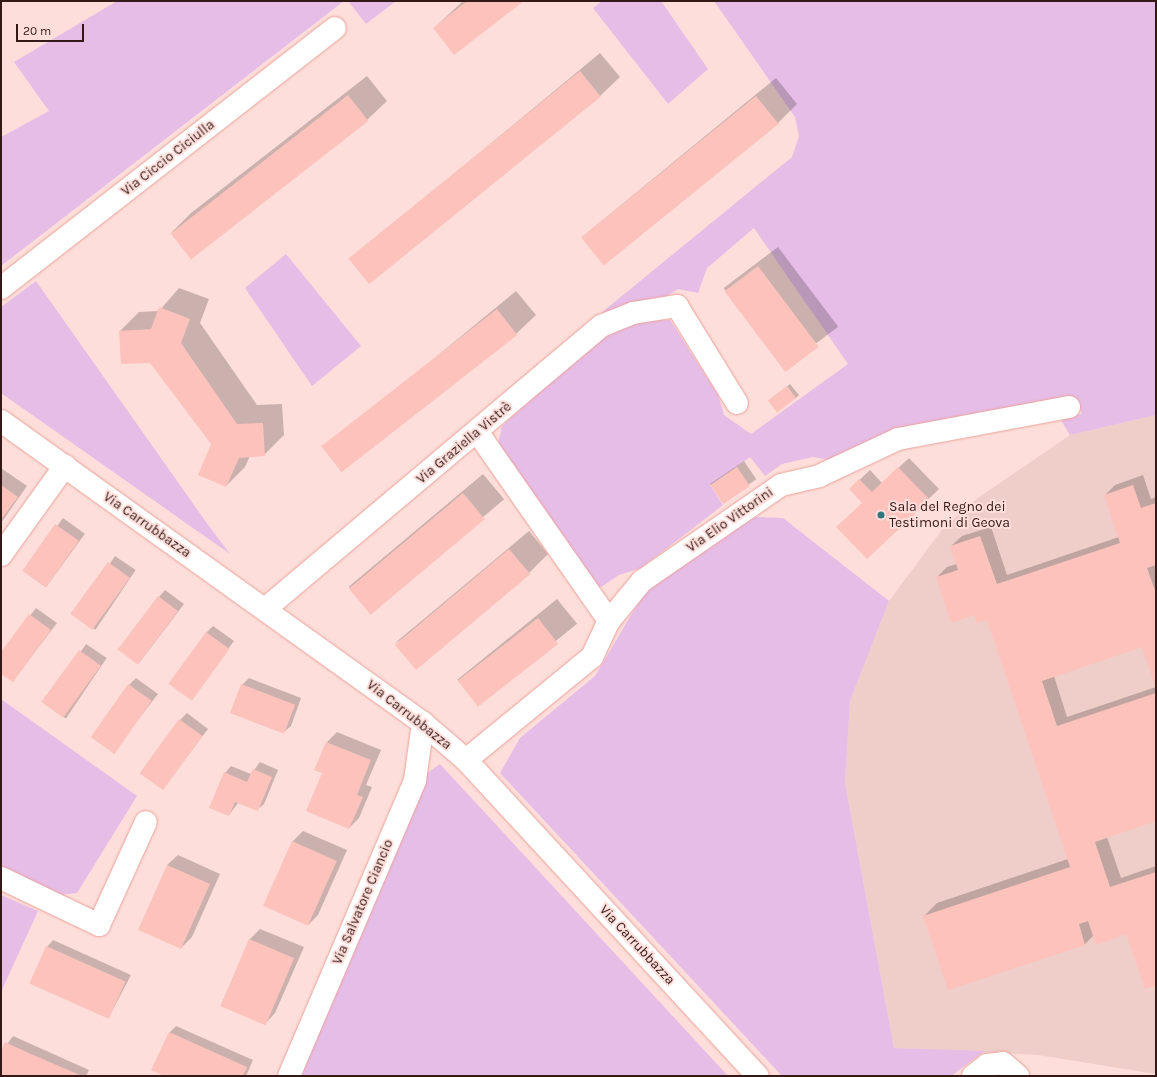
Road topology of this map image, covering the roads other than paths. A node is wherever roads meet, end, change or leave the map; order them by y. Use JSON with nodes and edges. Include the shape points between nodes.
{"nodes":[{"id":1,"x":335,"y":28,"type":"dead end"},
{"id":2,"x":1,"y":288,"type":"edge"},
{"id":3,"x":737,"y":403,"type":"dead end"},
{"id":4,"x":1069,"y":407,"type":"dead end"},
{"id":5,"x":1,"y":421,"type":"edge"},
{"id":6,"x":478,"y":433,"type":"junction"},
{"id":7,"x":65,"y":466,"type":"junction"},
{"id":8,"x":1,"y":555,"type":"edge"},
{"id":9,"x":266,"y":609,"type":"junction"},
{"id":10,"x":609,"y":621,"type":"junction"},
{"id":11,"x":423,"y":723,"type":"junction"},
{"id":12,"x":466,"y":760,"type":"junction"},
{"id":13,"x":146,"y":822,"type":"dead end"},
{"id":14,"x":1,"y":878,"type":"edge"},
{"id":15,"x":1011,"y":1069,"type":"edge"},
{"id":16,"x":288,"y":1076,"type":"edge"},
{"id":17,"x":758,"y":1076,"type":"edge"},
{"id":18,"x":973,"y":1076,"type":"edge"}],
"edges":[{"from":1,"to":2,"type":"street","name":"Via Ciccio Ciciulla"},
{"from":3,"to":6,"type":"street","name":"Via Graziella Vistrè","via":[[676,306],[633,313],[601,326]]},
{"from":4,"to":10,"type":"street","name":"Via Elio Vittorini","via":[[898,440],[819,476],[781,485],[642,580]]},
{"from":5,"to":7,"type":"street","name":"Via Carrubbazza"},
{"from":6,"to":9,"type":"street","name":"Via Graziella Vistrè"},
{"from":6,"to":10,"type":"street"},
{"from":7,"to":8,"type":"street"},
{"from":7,"to":9,"type":"street","name":"Via Carrubbazza"},
{"from":9,"to":11,"type":"street","name":"Via Carrubbazza"},
{"from":10,"to":12,"type":"street","name":"Via Elio Vittorini","via":[[592,657]]},
{"from":11,"to":12,"type":"street","name":"Via Carrubbazza"},
{"from":11,"to":16,"type":"street","name":"Via Salvatore Ciancio","via":[[415,780]]},
{"from":12,"to":17,"type":"street","name":"Via Carrubbazza"},
{"from":13,"to":14,"type":"street","via":[[99,925]]},
{"from":15,"to":18,"type":"street","via":[[987,1065]]}]}
